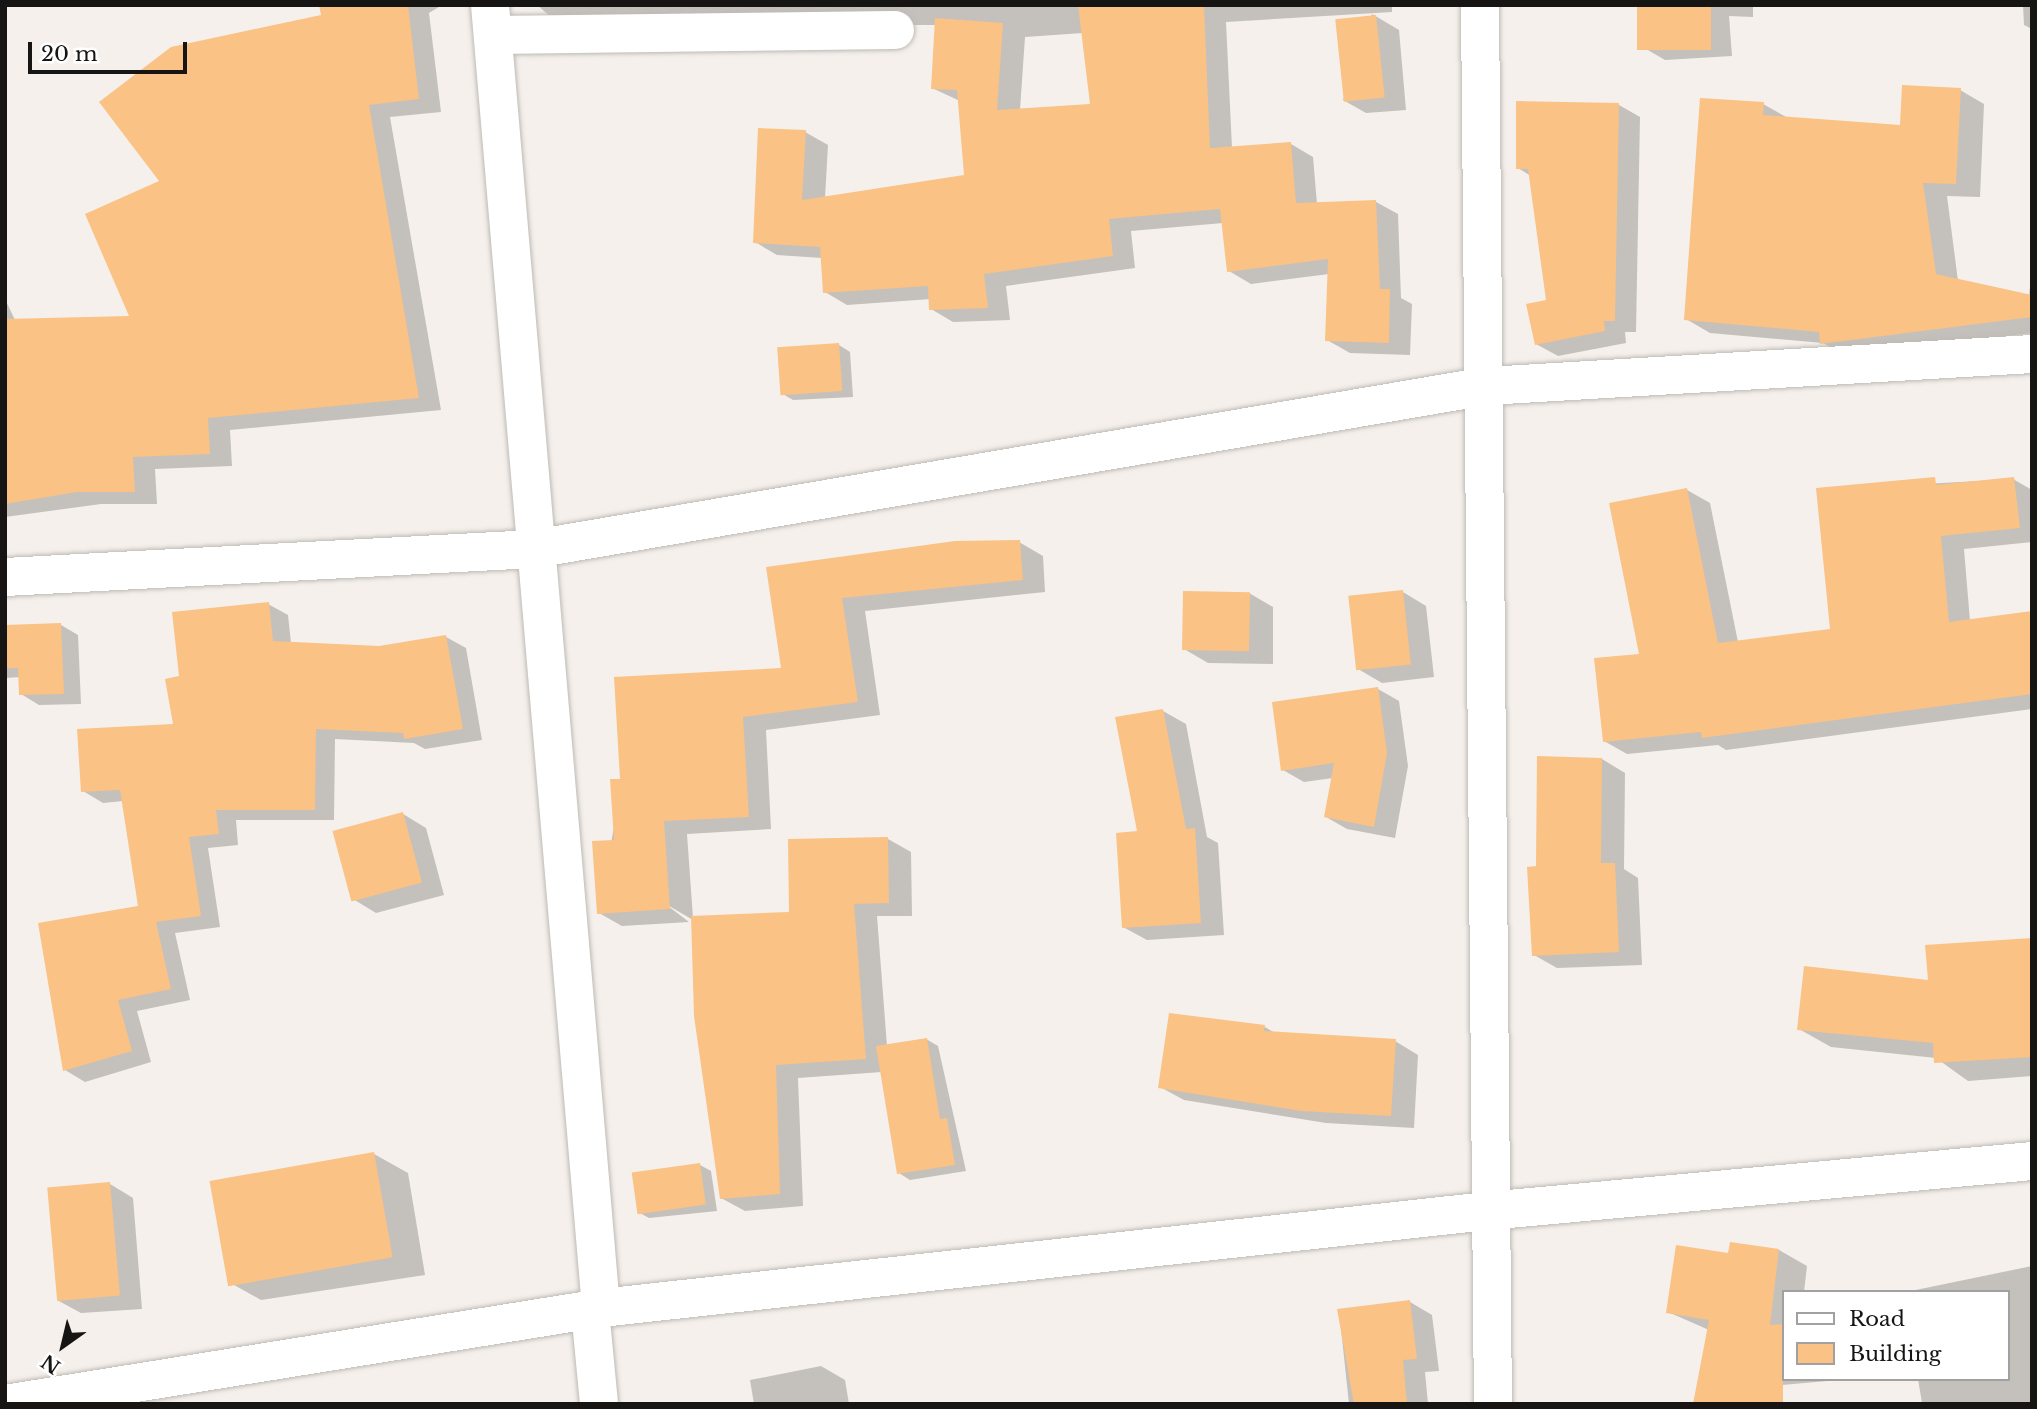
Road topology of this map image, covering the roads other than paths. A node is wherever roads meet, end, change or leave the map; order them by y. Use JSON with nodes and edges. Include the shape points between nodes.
{"nodes":[{"id":1,"x":1480,"y":5,"type":"edge"},
{"id":2,"x":492,"y":20,"type":"edge"},
{"id":3,"x":895,"y":30,"type":"dead end"},
{"id":4,"x":2032,"y":354,"type":"edge"},
{"id":5,"x":1487,"y":386,"type":"junction"},
{"id":6,"x":534,"y":549,"type":"junction"},
{"id":7,"x":5,"y":577,"type":"edge"},
{"id":8,"x":2032,"y":1161,"type":"edge"},
{"id":9,"x":1487,"y":1211,"type":"junction"},
{"id":10,"x":595,"y":1309,"type":"junction"},
{"id":11,"x":5,"y":1404,"type":"edge"},
{"id":12,"x":598,"y":1404,"type":"edge"},
{"id":13,"x":1493,"y":1404,"type":"edge"}],
"edges":[{"from":1,"to":5,"type":"street"},
{"from":2,"to":3,"type":"street"},
{"from":2,"to":6,"type":"street"},
{"from":4,"to":5,"type":"street"},
{"from":5,"to":6,"type":"street"},
{"from":5,"to":9,"type":"street"},
{"from":6,"to":7,"type":"street"},
{"from":6,"to":10,"type":"street"},
{"from":8,"to":9,"type":"street"},
{"from":9,"to":10,"type":"street"},
{"from":9,"to":13,"type":"street"},
{"from":10,"to":11,"type":"street"},
{"from":10,"to":12,"type":"street"}]}
